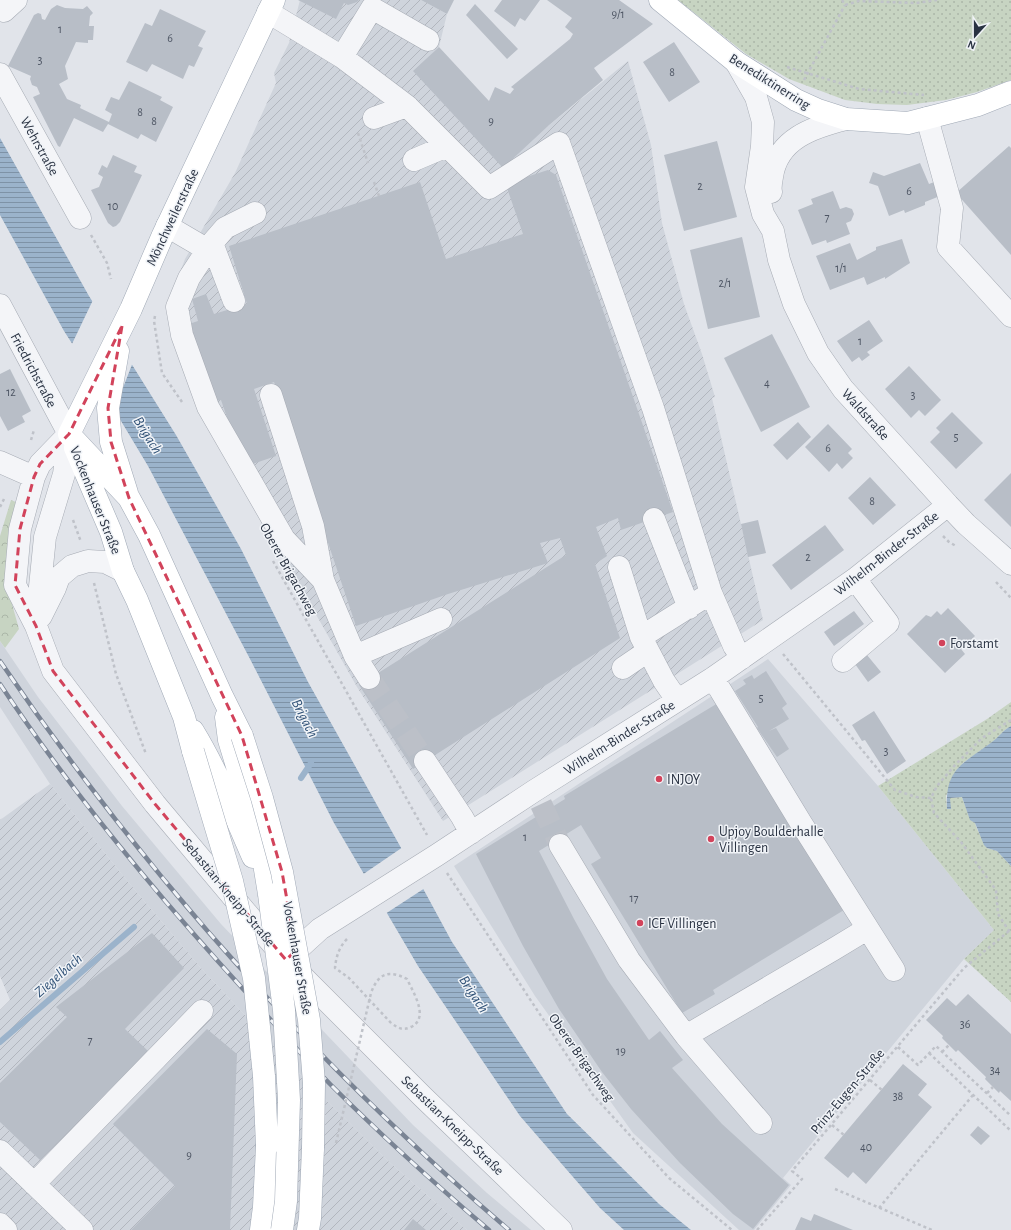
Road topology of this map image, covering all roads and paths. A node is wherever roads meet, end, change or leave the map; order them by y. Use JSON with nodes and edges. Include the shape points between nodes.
{"nodes":[{"id":1,"x":660,"y":0,"type":"edge"},
{"id":2,"x":842,"y":0,"type":"edge"},
{"id":3,"x":858,"y":0,"type":"edge"},
{"id":4,"x":937,"y":0,"type":"edge"},
{"id":5,"x":916,"y":2,"type":"edge"},
{"id":6,"x":845,"y":5,"type":"junction"},
{"id":7,"x":271,"y":6,"type":"edge"},
{"id":8,"x":428,"y":40,"type":"dead end"},
{"id":9,"x":342,"y":57,"type":"junction"},
{"id":10,"x":736,"y":62,"type":"junction"},
{"id":11,"x":782,"y":66,"type":"dead end"},
{"id":12,"x":808,"y":73,"type":"junction"},
{"id":13,"x":0,"y":74,"type":"edge"},
{"id":14,"x":1011,"y":92,"type":"edge"},
{"id":15,"x":930,"y":94,"type":"dead end"},
{"id":16,"x":407,"y":106,"type":"junction"},
{"id":17,"x":374,"y":118,"type":"dead end"},
{"id":18,"x":927,"y":118,"type":"junction"},
{"id":19,"x":846,"y":119,"type":"junction"},
{"id":20,"x":358,"y":133,"type":"dead end"},
{"id":21,"x":447,"y":146,"type":"junction"},
{"id":22,"x":414,"y":160,"type":"dead end"},
{"id":23,"x":368,"y":164,"type":"dead end"},
{"id":24,"x":374,"y":182,"type":"dead end"},
{"id":25,"x":379,"y":196,"type":"dead end"},
{"id":26,"x":255,"y":213,"type":"dead end"},
{"id":27,"x":80,"y":218,"type":"joint"},
{"id":28,"x":167,"y":226,"type":"junction"},
{"id":29,"x":773,"y":231,"type":"junction"},
{"id":30,"x":210,"y":246,"type":"junction"},
{"id":31,"x":111,"y":279,"type":"dead end"},
{"id":32,"x":234,"y":301,"type":"dead end"},
{"id":33,"x":0,"y":305,"type":"edge"},
{"id":34,"x":157,"y":311,"type":"dead end"},
{"id":35,"x":1011,"y":316,"type":"edge"},
{"id":36,"x":126,"y":318,"type":"junction"},
{"id":37,"x":271,"y":395,"type":"dead end"},
{"id":38,"x":184,"y":405,"type":"dead end"},
{"id":39,"x":69,"y":434,"type":"junction"},
{"id":40,"x":0,"y":462,"type":"edge"},
{"id":41,"x":34,"y":477,"type":"junction"},
{"id":42,"x":129,"y":498,"type":"junction"},
{"id":43,"x":948,"y":505,"type":"junction"},
{"id":44,"x":71,"y":515,"type":"dead end"},
{"id":45,"x":654,"y":519,"type":"dead end"},
{"id":46,"x":269,"y":555,"type":"dead end"},
{"id":47,"x":88,"y":561,"type":"junction"},
{"id":48,"x":1011,"y":564,"type":"edge"},
{"id":49,"x":618,"y":567,"type":"dead end"},
{"id":50,"x":123,"y":571,"type":"junction"},
{"id":51,"x":323,"y":580,"type":"junction"},
{"id":52,"x":855,"y":580,"type":"junction"},
{"id":53,"x":710,"y":593,"type":"junction"},
{"id":54,"x":689,"y":608,"type":"junction"},
{"id":55,"x":441,"y":620,"type":"dead end"},
{"id":56,"x":36,"y":626,"type":"junction"},
{"id":57,"x":771,"y":638,"type":"junction"},
{"id":58,"x":644,"y":644,"type":"junction"},
{"id":59,"x":356,"y":656,"type":"junction"},
{"id":60,"x":742,"y":658,"type":"junction"},
{"id":61,"x":843,"y":661,"type":"dead end"},
{"id":62,"x":623,"y":668,"type":"dead end"},
{"id":63,"x":369,"y":678,"type":"tunnel mouth"},
{"id":64,"x":713,"y":678,"type":"junction"},
{"id":65,"x":677,"y":700,"type":"junction"},
{"id":66,"x":1011,"y":720,"type":"edge"},
{"id":67,"x":236,"y":738,"type":"junction"},
{"id":68,"x":198,"y":749,"type":"junction"},
{"id":69,"x":145,"y":753,"type":"dead end"},
{"id":70,"x":425,"y":761,"type":"tunnel mouth"},
{"id":71,"x":931,"y":798,"type":"junction"},
{"id":72,"x":471,"y":833,"type":"junction"},
{"id":73,"x":428,"y":837,"type":"dead end"},
{"id":74,"x":560,"y":845,"type":"tunnel mouth"},
{"id":75,"x":438,"y":864,"type":"junction"},
{"id":76,"x":269,"y":894,"type":"junction"},
{"id":77,"x":867,"y":928,"type":"junction"},
{"id":78,"x":1010,"y":933,"type":"edge"},
{"id":79,"x":352,"y":935,"type":"dead end"},
{"id":80,"x":286,"y":960,"type":"junction"},
{"id":81,"x":894,"y":970,"type":"dead end"},
{"id":82,"x":202,"y":1011,"type":"dead end"},
{"id":83,"x":686,"y":1036,"type":"junction"},
{"id":84,"x":949,"y":1044,"type":"dead end"},
{"id":85,"x":898,"y":1047,"type":"junction"},
{"id":86,"x":942,"y":1052,"type":"junction"},
{"id":87,"x":929,"y":1053,"type":"junction"},
{"id":88,"x":870,"y":1080,"type":"junction"},
{"id":89,"x":993,"y":1087,"type":"dead end"},
{"id":90,"x":882,"y":1090,"type":"dead end"},
{"id":91,"x":987,"y":1093,"type":"junction"},
{"id":92,"x":973,"y":1095,"type":"junction"},
{"id":93,"x":1011,"y":1116,"type":"edge"},
{"id":94,"x":761,"y":1123,"type":"dead end"},
{"id":95,"x":832,"y":1125,"type":"junction"},
{"id":96,"x":1011,"y":1130,"type":"edge"},
{"id":97,"x":844,"y":1135,"type":"dead end"},
{"id":98,"x":335,"y":1149,"type":"dead end"},
{"id":99,"x":0,"y":1151,"type":"edge"},
{"id":100,"x":34,"y":1184,"type":"junction"},
{"id":101,"x":835,"y":1189,"type":"dead end"},
{"id":102,"x":879,"y":1208,"type":"junction"},
{"id":103,"x":0,"y":1224,"type":"edge"},
{"id":104,"x":6,"y":1230,"type":"edge"},
{"id":105,"x":82,"y":1230,"type":"edge"},
{"id":106,"x":261,"y":1230,"type":"edge"},
{"id":107,"x":282,"y":1230,"type":"edge"},
{"id":108,"x":308,"y":1230,"type":"edge"},
{"id":109,"x":561,"y":1230,"type":"edge"},
{"id":110,"x":732,"y":1230,"type":"edge"},
{"id":111,"x":757,"y":1230,"type":"edge"},
{"id":112,"x":932,"y":1230,"type":"edge"}],
"edges":[{"from":1,"to":10,"type":"main road","name":"Benediktinerring"},
{"from":2,"to":6,"type":"path"},
{"from":3,"to":5,"type":"path"},
{"from":3,"to":6,"type":"path"},
{"from":4,"to":5,"type":"path"},
{"from":6,"to":12,"type":"path"},
{"from":7,"to":9,"type":"street","via":[[290,24]]},
{"from":7,"to":28,"type":"main road","name":"Mönchweilerstraße"},
{"from":8,"to":9,"type":"street","via":[[372,8]]},
{"from":9,"to":16,"type":"street"},
{"from":10,"to":19,"type":"main road","name":"Benediktinerring","via":[[796,100]]},
{"from":10,"to":29,"type":"street","name":"Waldstraße","via":[[756,97],[763,122],[756,188],[763,214]]},
{"from":11,"to":12,"type":"path"},
{"from":12,"to":15,"type":"path","via":[[859,89],[923,96]]},
{"from":13,"to":27,"type":"street","name":"Wehrstraße"},
{"from":14,"to":18,"type":"main road","name":"Benediktinerring","via":[[978,105]]},
{"from":16,"to":17,"type":"street"},
{"from":16,"to":21,"type":"street"},
{"from":18,"to":19,"type":"main road","name":"Benediktinerring","via":[[908,123]]},
{"from":18,"to":35,"type":"street","via":[[952,208],[948,247]]},
{"from":19,"to":29,"type":"street","name":"Waldstraße","via":[[823,124],[794,138],[781,152],[773,167]]},
{"from":20,"to":23,"type":"path"},
{"from":21,"to":22,"type":"street"},
{"from":21,"to":53,"type":"street","via":[[489,188],[559,143],[653,408]]},
{"from":24,"to":25,"type":"path"},
{"from":26,"to":30,"type":"street","via":[[225,228]]},
{"from":27,"to":31,"type":"path","via":[[107,263]]},
{"from":28,"to":30,"type":"street"},
{"from":28,"to":36,"type":"main road","name":"Mönchweilerstraße"},
{"from":29,"to":43,"type":"street","name":"Waldstraße","via":[[779,260],[794,304],[818,353],[843,389]]},
{"from":30,"to":32,"type":"street"},
{"from":30,"to":51,"type":"street","via":[[189,278],[177,307],[182,335],[208,407],[284,539]]},
{"from":33,"to":39,"type":"street","name":"Friedrichstraße"},
{"from":34,"to":38,"type":"path","via":[[154,321],[162,373]]},
{"from":36,"to":39,"type":"main road","name":"Mönchweilerstraße"},
{"from":36,"to":42,"type":"main road","via":[[108,408],[111,442]]},
{"from":37,"to":51,"type":"street","via":[[313,526]]},
{"from":39,"to":41,"type":"street","name":"Sebastian-Kneipp-Straße","via":[[40,464]]},
{"from":39,"to":42,"type":"main road","name":"Vockenhauser Straße"},
{"from":39,"to":50,"type":"main road","name":"Vockenhauser Straße","via":[[111,532]]},
{"from":39,"to":56,"type":"street","name":"Sebastian-Kneipp-Straße","via":[[64,474],[45,537]]},
{"from":40,"to":41,"type":"street"},
{"from":41,"to":56,"type":"street","name":"Sebastian-Kneipp-Straße","via":[[20,529],[15,585]]},
{"from":42,"to":67,"type":"main road","name":"Vockenhauser Straße","via":[[162,562],[222,696]]},
{"from":43,"to":48,"type":"street","name":"Waldstraße"},
{"from":43,"to":52,"type":"street","name":"Wilhelm-Binder-Straße"},
{"from":44,"to":47,"type":"path"},
{"from":45,"to":54,"type":"street"},
{"from":46,"to":73,"type":"path","name":"Oberer Brigachweg"},
{"from":47,"to":50,"type":"street","via":[[105,562]]},
{"from":47,"to":56,"type":"street","via":[[72,566],[59,578]]},
{"from":47,"to":69,"type":"path","via":[[116,674]]},
{"from":49,"to":58,"type":"street"},
{"from":50,"to":68,"type":"main road","name":"Vockenhauser Straße"},
{"from":51,"to":59,"type":"street"},
{"from":52,"to":57,"type":"street","name":"Wilhelm-Binder-Straße"},
{"from":52,"to":61,"type":"street","via":[[888,623]]},
{"from":53,"to":54,"type":"street"},
{"from":53,"to":60,"type":"street"},
{"from":54,"to":58,"type":"street"},
{"from":55,"to":59,"type":"street"},
{"from":56,"to":80,"type":"street","name":"Sebastian-Kneipp-Straße","via":[[53,671],[155,804]]},
{"from":57,"to":60,"type":"street","name":"Wilhelm-Binder-Straße"},
{"from":57,"to":71,"type":"path","via":[[895,790],[916,797]]},
{"from":58,"to":62,"type":"street"},
{"from":58,"to":65,"type":"street","via":[[664,682]]},
{"from":59,"to":63,"type":"street"},
{"from":60,"to":64,"type":"street","name":"Wilhelm-Binder-Straße"},
{"from":64,"to":65,"type":"street","name":"Wilhelm-Binder-Straße"},
{"from":64,"to":77,"type":"street"},
{"from":65,"to":72,"type":"street","name":"Wilhelm-Binder-Straße","via":[[538,798]]},
{"from":66,"to":71,"type":"path","via":[[982,738],[937,786]]},
{"from":67,"to":76,"type":"main road","name":"Vockenhauser Straße","via":[[261,845]]},
{"from":67,"to":108,"type":"main road","name":"Vockenhauser Straße","bridge":true,"via":[[262,798],[282,872],[309,1020],[314,1083]]},
{"from":68,"to":76,"type":"main road","name":"Vockenhauser Straße"},
{"from":68,"to":106,"type":"main road","name":"Vockenhauser Straße","bridge":true,"via":[[254,978],[264,1076],[266,1146]]},
{"from":70,"to":72,"type":"street"},
{"from":71,"to":78,"type":"path","via":[[934,814],[961,842],[996,890],[998,914]]},
{"from":72,"to":75,"type":"street","name":"Wilhelm-Binder-Straße"},
{"from":74,"to":83,"type":"street","via":[[629,960]]},
{"from":75,"to":80,"type":"street","name":"Wilhelm-Binder-Straße","via":[[351,909],[320,929]]},
{"from":75,"to":110,"type":"path","name":"Oberer Brigachweg","via":[[593,1095],[669,1178]]},
{"from":76,"to":107,"type":"main road","name":"Vockenhauser Straße","bridge":true,"via":[[284,1010],[289,1100],[286,1201]]},
{"from":77,"to":81,"type":"street"},
{"from":77,"to":83,"type":"street"},
{"from":78,"to":85,"type":"path","via":[[964,968]]},
{"from":79,"to":98,"type":"path","bridge":true,"via":[[341,945],[335,968],[349,978],[391,1023],[398,1028],[406,1030],[413,1027],[420,1016],[420,1008],[407,979],[391,973],[375,982],[371,993]]},
{"from":80,"to":109,"type":"street","name":"Sebastian-Kneipp-Straße"},
{"from":82,"to":100,"type":"street"},
{"from":83,"to":94,"type":"street"},
{"from":84,"to":86,"type":"path"},
{"from":85,"to":87,"type":"path","name":"Prinz-Eugen-Straße","via":[[918,1065]]},
{"from":85,"to":88,"type":"path","name":"Prinz-Eugen-Straße"},
{"from":86,"to":87,"type":"path","via":[[936,1046]]},
{"from":86,"to":91,"type":"path"},
{"from":87,"to":92,"type":"path"},
{"from":88,"to":90,"type":"path"},
{"from":88,"to":95,"type":"path","name":"Prinz-Eugen-Straße"},
{"from":89,"to":91,"type":"path"},
{"from":91,"to":93,"type":"path"},
{"from":92,"to":96,"type":"path"},
{"from":92,"to":102,"type":"path"},
{"from":95,"to":97,"type":"path"},
{"from":95,"to":111,"type":"path","name":"Prinz-Eugen-Straße","via":[[792,1171],[802,1179]]},
{"from":99,"to":100,"type":"street"},
{"from":100,"to":105,"type":"street"},
{"from":101,"to":102,"type":"path"},
{"from":102,"to":112,"type":"path"},
{"from":103,"to":104,"type":"street"}]}
